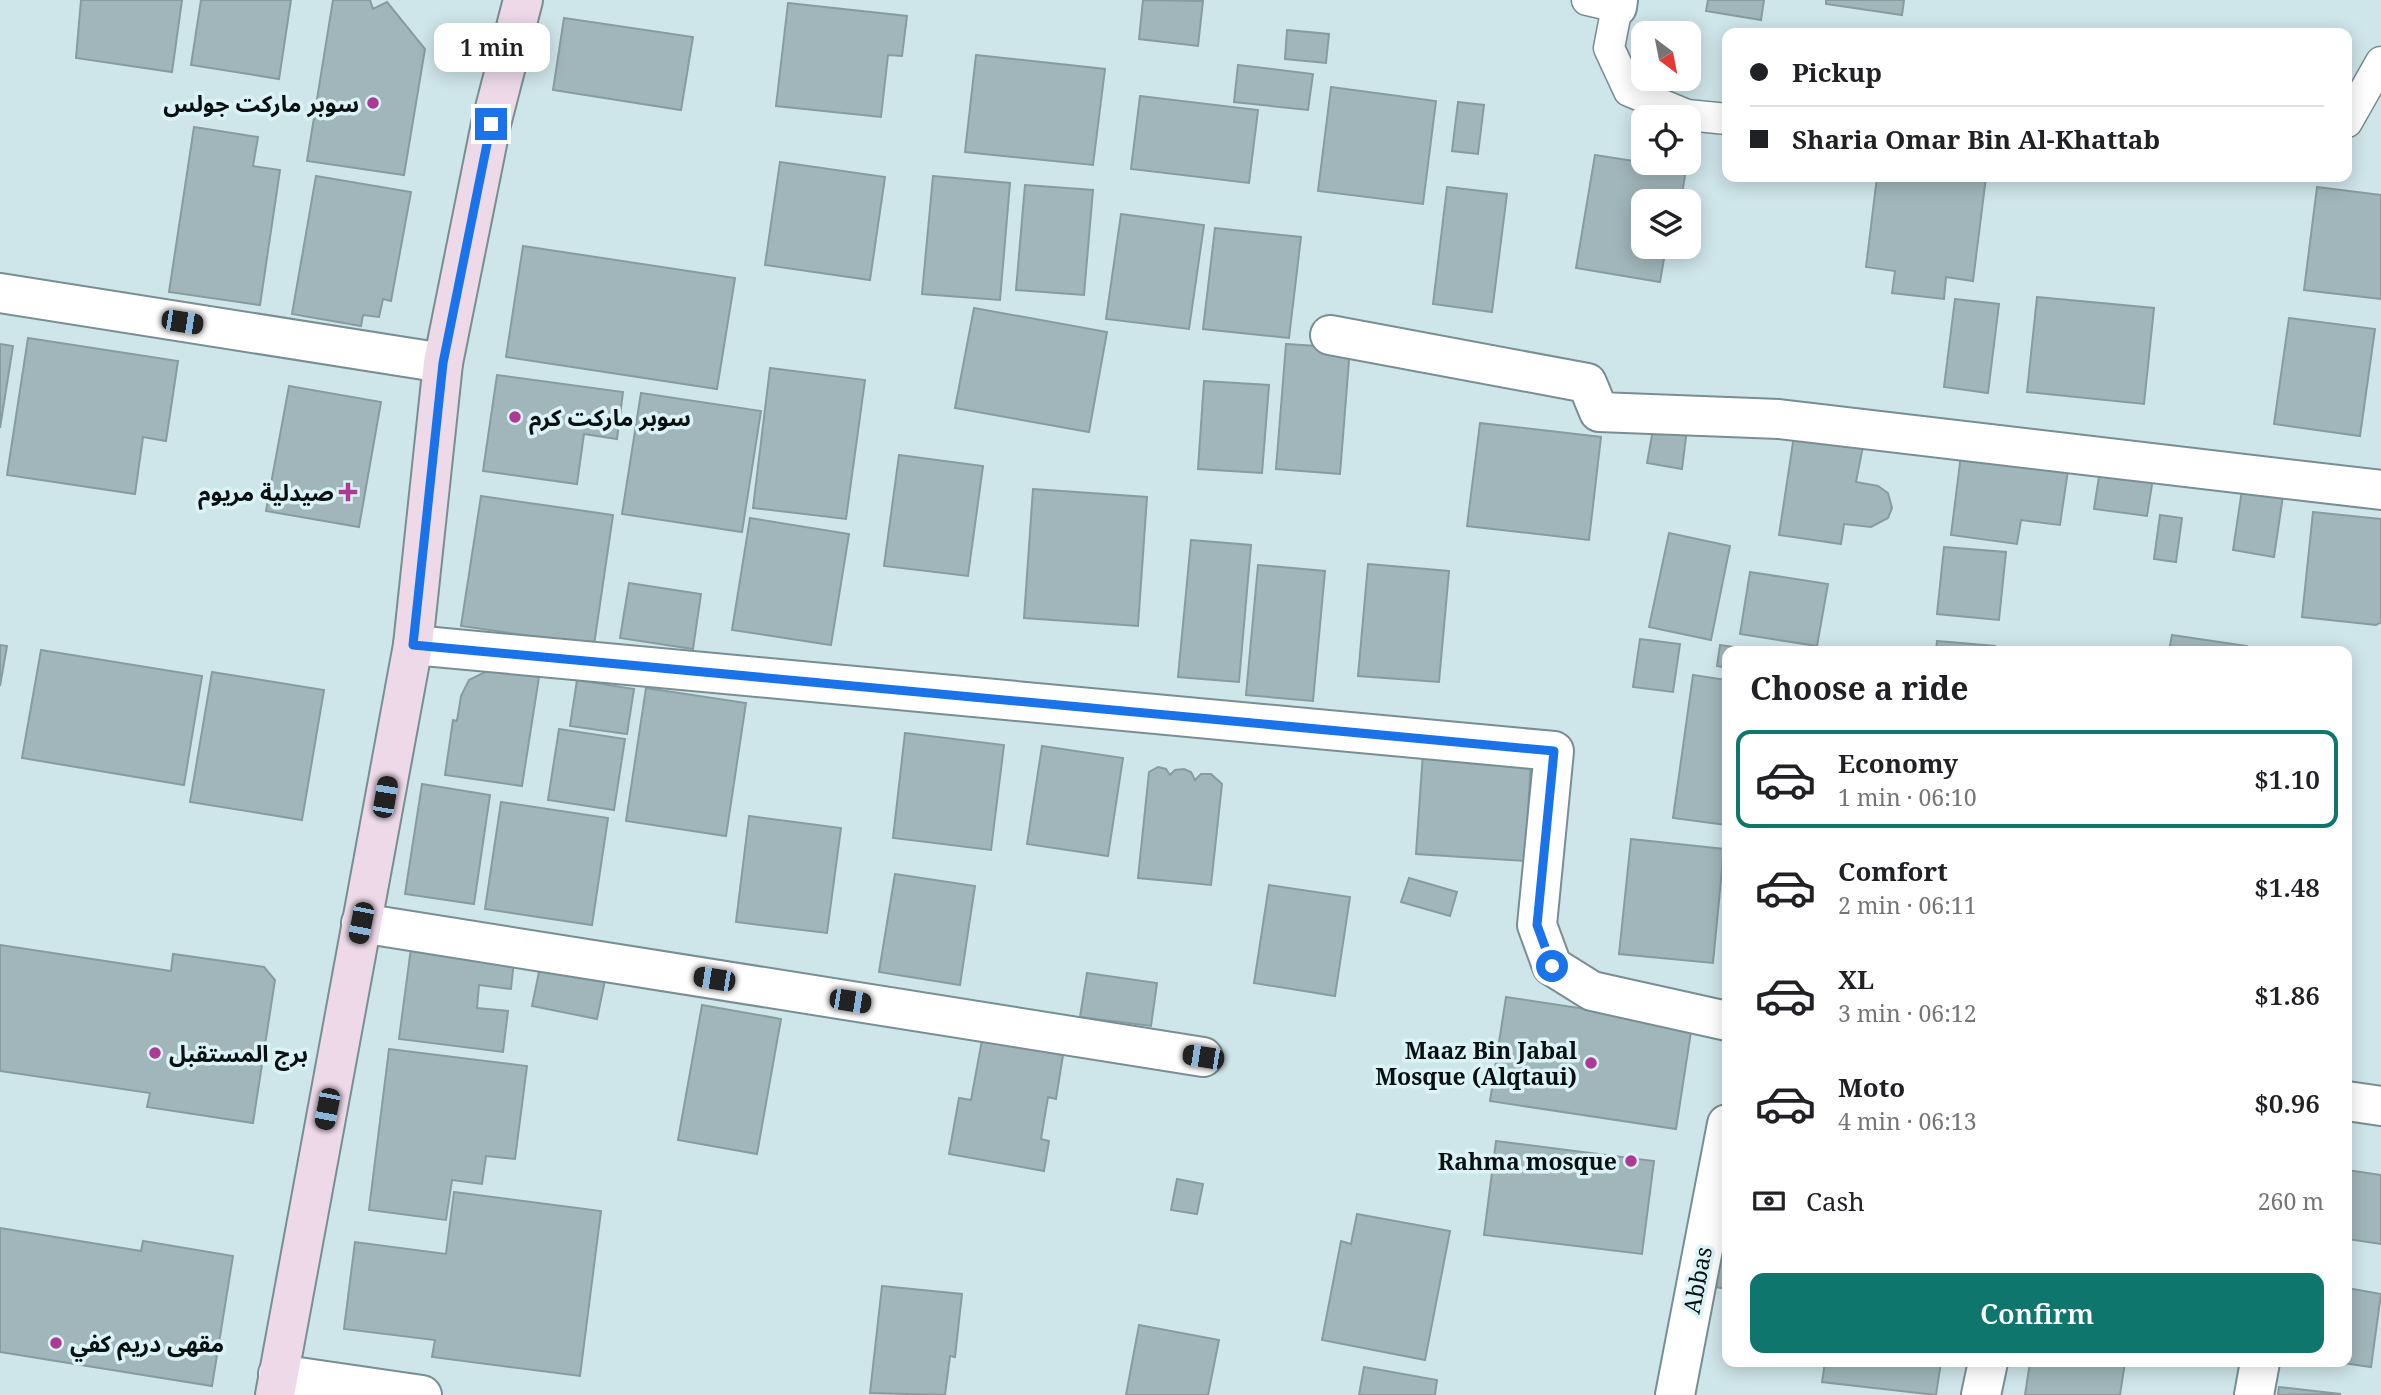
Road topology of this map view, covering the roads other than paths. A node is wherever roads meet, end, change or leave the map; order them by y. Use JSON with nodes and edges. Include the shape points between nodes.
{"nodes":[{"id":1,"x":523,"y":0,"type":"edge"},
{"id":2,"x":1607,"y":3,"type":"edge"},
{"id":3,"x":2381,"y":62,"type":"edge"},
{"id":4,"x":2352,"y":113,"type":"edge"},
{"id":5,"x":1722,"y":118,"type":"edge"},
{"id":6,"x":0,"y":293,"type":"edge"},
{"id":7,"x":1331,"y":335,"type":"dead end"},
{"id":8,"x":443,"y":363,"type":"junction"},
{"id":9,"x":2381,"y":491,"type":"edge"},
{"id":10,"x":413,"y":645,"type":"junction"},
{"id":11,"x":361,"y":923,"type":"junction"},
{"id":12,"x":1722,"y":1020,"type":"edge"},
{"id":13,"x":1203,"y":1057,"type":"dead end"},
{"id":14,"x":2352,"y":1102,"type":"edge"},
{"id":15,"x":2381,"y":1106,"type":"edge"},
{"id":16,"x":1722,"y":1150,"type":"edge"},
{"id":17,"x":1987,"y":1367,"type":"edge"},
{"id":18,"x":2259,"y":1367,"type":"edge"},
{"id":19,"x":277,"y":1384,"type":"edge"},
{"id":20,"x":422,"y":1395,"type":"edge"},
{"id":21,"x":1675,"y":1395,"type":"edge"},
{"id":22,"x":1981,"y":1395,"type":"edge"},
{"id":23,"x":2254,"y":1395,"type":"edge"}],
"edges":[{"from":1,"to":8,"type":"street","via":[[491,124]]},
{"from":2,"to":5,"type":"lane","via":[[1609,48],[1629,91],[1686,115]]},
{"from":3,"to":4,"type":"lane"},
{"from":6,"to":8,"type":"street"},
{"from":7,"to":9,"type":"street","via":[[1587,383],[1600,412],[1779,419]]},
{"from":8,"to":10,"type":"street"},
{"from":10,"to":11,"type":"street"},
{"from":10,"to":12,"type":"street","via":[[1554,751],[1537,925],[1552,966],[1592,991]]},
{"from":11,"to":13,"type":"street"},
{"from":11,"to":19,"type":"street"},
{"from":14,"to":15,"type":"street"},
{"from":16,"to":21,"type":"street","name":"Abbas"},
{"from":17,"to":22,"type":"street"},
{"from":18,"to":23,"type":"street"},
{"from":19,"to":20,"type":"street"}]}
